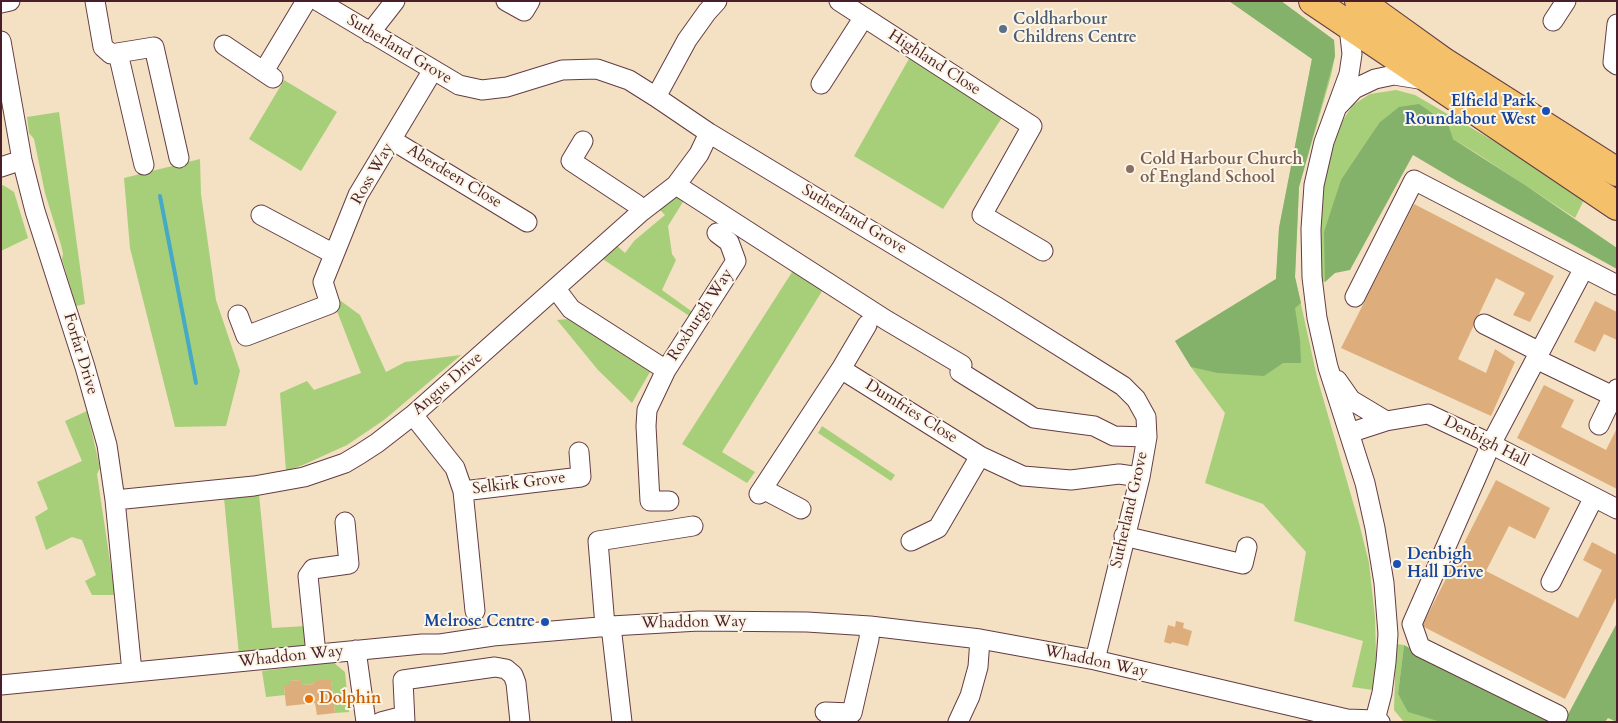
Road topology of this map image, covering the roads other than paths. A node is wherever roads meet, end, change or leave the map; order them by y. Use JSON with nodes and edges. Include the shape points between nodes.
{"nodes":[{"id":1,"x":10,"y":1,"type":"edge"},
{"id":2,"x":95,"y":1,"type":"edge"},
{"id":3,"x":306,"y":1,"type":"edge"},
{"id":4,"x":318,"y":1,"type":"edge"},
{"id":5,"x":395,"y":1,"type":"edge"},
{"id":6,"x":506,"y":1,"type":"edge"},
{"id":7,"x":530,"y":1,"type":"edge"},
{"id":8,"x":717,"y":1,"type":"edge"},
{"id":9,"x":839,"y":1,"type":"edge"},
{"id":10,"x":1313,"y":1,"type":"edge"},
{"id":11,"x":1360,"y":1,"type":"edge"},
{"id":12,"x":1566,"y":1,"type":"edge"},
{"id":13,"x":1,"y":3,"type":"edge"},
{"id":14,"x":864,"y":17,"type":"junction"},
{"id":15,"x":1553,"y":21,"type":"dead end"},
{"id":16,"x":1617,"y":24,"type":"edge"},
{"id":17,"x":1349,"y":27,"type":"junction"},
{"id":18,"x":370,"y":33,"type":"junction"},
{"id":19,"x":1,"y":41,"type":"edge"},
{"id":20,"x":224,"y":45,"type":"dead end"},
{"id":21,"x":118,"y":53,"type":"junction"},
{"id":22,"x":1617,"y":64,"type":"edge"},
{"id":23,"x":433,"y":70,"type":"junction"},
{"id":24,"x":1431,"y":81,"type":"junction"},
{"id":25,"x":821,"y":84,"type":"dead end"},
{"id":26,"x":656,"y":96,"type":"junction"},
{"id":27,"x":1335,"y":109,"type":"junction"},
{"id":28,"x":709,"y":133,"type":"junction"},
{"id":29,"x":392,"y":140,"type":"junction"},
{"id":30,"x":584,"y":141,"type":"dead end"},
{"id":31,"x":179,"y":158,"type":"dead end"},
{"id":32,"x":22,"y":160,"type":"junction"},
{"id":33,"x":144,"y":166,"type":"dead end"},
{"id":34,"x":1,"y":167,"type":"edge"},
{"id":35,"x":1617,"y":172,"type":"edge"},
{"id":36,"x":676,"y":185,"type":"junction"},
{"id":37,"x":1617,"y":206,"type":"edge"},
{"id":38,"x":642,"y":212,"type":"junction"},
{"id":39,"x":522,"y":213,"type":"dead end"},
{"id":40,"x":261,"y":215,"type":"dead end"},
{"id":41,"x":717,"y":233,"type":"dead end"},
{"id":42,"x":1043,"y":251,"type":"dead end"},
{"id":43,"x":334,"y":254,"type":"junction"},
{"id":44,"x":1584,"y":268,"type":"junction"},
{"id":45,"x":1617,"y":285,"type":"edge"},
{"id":46,"x":556,"y":290,"type":"junction"},
{"id":47,"x":1355,"y":297,"type":"dead end"},
{"id":48,"x":238,"y":315,"type":"dead end"},
{"id":49,"x":1484,"y":324,"type":"dead end"},
{"id":50,"x":867,"y":326,"type":"dead end"},
{"id":51,"x":1538,"y":356,"type":"junction"},
{"id":52,"x":1328,"y":367,"type":"junction"},
{"id":53,"x":841,"y":369,"type":"junction"},
{"id":54,"x":666,"y":370,"type":"junction"},
{"id":55,"x":1615,"y":393,"type":"edge"},
{"id":56,"x":413,"y":414,"type":"junction"},
{"id":57,"x":1386,"y":421,"type":"junction"},
{"id":58,"x":1599,"y":425,"type":"dead end"},
{"id":59,"x":1349,"y":433,"type":"junction"},
{"id":60,"x":1147,"y":437,"type":"junction"},
{"id":61,"x":1491,"y":444,"type":"junction"},
{"id":62,"x":579,"y":452,"type":"dead end"},
{"id":63,"x":980,"y":456,"type":"junction"},
{"id":64,"x":1140,"y":477,"type":"junction"},
{"id":65,"x":463,"y":491,"type":"junction"},
{"id":66,"x":1594,"y":497,"type":"junction"},
{"id":67,"x":115,"y":500,"type":"junction"},
{"id":68,"x":670,"y":500,"type":"dead end"},
{"id":69,"x":801,"y":509,"type":"dead end"},
{"id":70,"x":1617,"y":509,"type":"edge"},
{"id":71,"x":345,"y":522,"type":"dead end"},
{"id":72,"x":693,"y":526,"type":"dead end"},
{"id":73,"x":1124,"y":536,"type":"junction"},
{"id":74,"x":911,"y":541,"type":"dead end"},
{"id":75,"x":1247,"y":548,"type":"dead end"},
{"id":76,"x":1551,"y":582,"type":"dead end"},
{"id":77,"x":475,"y":611,"type":"dead end"},
{"id":78,"x":608,"y":626,"type":"junction"},
{"id":79,"x":870,"y":626,"type":"junction"},
{"id":80,"x":493,"y":636,"type":"junction"},
{"id":81,"x":980,"y":639,"type":"junction"},
{"id":82,"x":356,"y":650,"type":"junction"},
{"id":83,"x":316,"y":654,"type":"junction"},
{"id":84,"x":1095,"y":660,"type":"junction"},
{"id":85,"x":495,"y":667,"type":"junction"},
{"id":86,"x":132,"y":672,"type":"junction"},
{"id":87,"x":1,"y":685,"type":"edge"},
{"id":88,"x":825,"y":712,"type":"dead end"},
{"id":89,"x":1558,"y":715,"type":"dead end"},
{"id":90,"x":405,"y":719,"type":"edge"},
{"id":91,"x":1377,"y":721,"type":"edge"},
{"id":92,"x":366,"y":722,"type":"edge"},
{"id":93,"x":381,"y":722,"type":"edge"},
{"id":94,"x":520,"y":722,"type":"edge"},
{"id":95,"x":622,"y":722,"type":"edge"},
{"id":96,"x":958,"y":722,"type":"edge"}],
"edges":[{"from":1,"to":13,"type":"street"},
{"from":2,"to":21,"type":"street","via":[[103,47],[111,54]]},
{"from":3,"to":20,"type":"street","via":[[269,74]]},
{"from":4,"to":18,"type":"street","name":"Sutherland Grove"},
{"from":5,"to":18,"type":"street"},
{"from":6,"to":7,"type":"street","via":[[524,11]]},
{"from":8,"to":26,"type":"street","via":[[688,40]]},
{"from":9,"to":14,"type":"street","name":"Highland Close"},
{"from":10,"to":17,"type":"highway"},
{"from":11,"to":35,"type":"highway","via":[[1444,62]]},
{"from":12,"to":15,"type":"street"},
{"from":14,"to":25,"type":"street"},
{"from":14,"to":42,"type":"street","name":"Highland Close","via":[[998,99],[1032,126],[982,215]]},
{"from":16,"to":22,"type":"street","via":[[1613,62]]},
{"from":17,"to":24,"type":"highway"},
{"from":17,"to":27,"type":"street","via":[[1352,54],[1349,74]]},
{"from":18,"to":23,"type":"street","name":"Sutherland Grove"},
{"from":19,"to":32,"type":"street","name":"Forfar Drive"},
{"from":21,"to":31,"type":"street","via":[[154,46]]},
{"from":21,"to":33,"type":"street"},
{"from":23,"to":26,"type":"street","name":"Sutherland Grove","via":[[458,85],[482,90],[507,87],[562,70],[597,69],[629,80]]},
{"from":23,"to":29,"type":"street","name":"Ross Way"},
{"from":24,"to":27,"type":"street","via":[[1394,75],[1375,79],[1354,89]]},
{"from":24,"to":37,"type":"highway"},
{"from":26,"to":28,"type":"street","name":"Sutherland Grove"},
{"from":27,"to":52,"type":"street","via":[[1314,185],[1311,229],[1317,318]]},
{"from":28,"to":36,"type":"street","name":"Angus Drive","via":[[699,154]]},
{"from":28,"to":60,"type":"street","name":"Sutherland Grove","via":[[1123,386],[1136,399],[1146,417]]},
{"from":29,"to":39,"type":"street","name":"Aberdeen Close"},
{"from":29,"to":43,"type":"street","name":"Ross Way","via":[[358,195]]},
{"from":30,"to":38,"type":"street","via":[[571,161],[636,204]]},
{"from":32,"to":34,"type":"street"},
{"from":32,"to":67,"type":"street","name":"Forfar Drive","via":[[107,445]]},
{"from":36,"to":38,"type":"street","name":"Angus Drive"},
{"from":36,"to":60,"type":"street","via":[[962,365],[960,372],[1034,418],[1094,426],[1114,436]]},
{"from":38,"to":46,"type":"street","name":"Angus Drive"},
{"from":40,"to":43,"type":"street"},
{"from":41,"to":54,"type":"street","name":"Roxburgh Way","via":[[729,242],[736,261]]},
{"from":43,"to":48,"type":"street","name":"Ross Way","via":[[323,282],[330,304],[246,336]]},
{"from":44,"to":45,"type":"street"},
{"from":44,"to":47,"type":"street","via":[[1414,180]]},
{"from":44,"to":51,"type":"street"},
{"from":46,"to":54,"type":"street","name":"Roxburgh Way","via":[[571,309]]},
{"from":46,"to":56,"type":"street","name":"Angus Drive"},
{"from":49,"to":51,"type":"street"},
{"from":50,"to":53,"type":"street"},
{"from":51,"to":55,"type":"street"},
{"from":51,"to":61,"type":"street"},
{"from":52,"to":57,"type":"street","via":[[1351,400]]},
{"from":52,"to":59,"type":"street"},
{"from":53,"to":63,"type":"street","name":"Dumfries Close"},
{"from":53,"to":69,"type":"street","via":[[761,491]]},
{"from":54,"to":68,"type":"street","name":"Roxburgh Way","via":[[647,410],[646,426],[650,501]]},
{"from":55,"to":58,"type":"street"},
{"from":56,"to":65,"type":"street","name":"Selkirk Grove","via":[[455,468]]},
{"from":56,"to":67,"type":"street","name":"Angus Drive","via":[[345,463],[304,477],[254,486]]},
{"from":57,"to":59,"type":"street","name":"Denbigh Hall"},
{"from":57,"to":61,"type":"street","name":"Denbigh Hall","via":[[1428,414]]},
{"from":59,"to":91,"type":"street","via":[[1365,483],[1384,583],[1388,634]]},
{"from":60,"to":64,"type":"street","name":"Sutherland Grove"},
{"from":61,"to":66,"type":"street","name":"Denbigh Hall"},
{"from":61,"to":89,"type":"street","via":[[1412,624],[1420,647]]},
{"from":62,"to":65,"type":"street","name":"Selkirk Grove","via":[[581,477]]},
{"from":63,"to":64,"type":"street","name":"Dumfries Close","via":[[1024,476],[1071,480],[1119,474]]},
{"from":63,"to":74,"type":"street","via":[[938,528]]},
{"from":64,"to":73,"type":"street","name":"Sutherland Grove"},
{"from":65,"to":77,"type":"street","name":"Selkirk Grove"},
{"from":66,"to":70,"type":"street","name":"Denbigh Hall"},
{"from":66,"to":76,"type":"street"},
{"from":67,"to":86,"type":"street","name":"Forfar Drive"},
{"from":71,"to":83,"type":"street","via":[[349,564],[313,569],[308,576]]},
{"from":72,"to":78,"type":"street","via":[[598,541]]},
{"from":73,"to":75,"type":"street","via":[[1243,564]]},
{"from":73,"to":84,"type":"street","name":"Sutherland Grove"},
{"from":78,"to":79,"type":"street","name":"Whaddon Way","via":[[699,620]]},
{"from":78,"to":80,"type":"street","name":"Whaddon Way"},
{"from":78,"to":95,"type":"street"},
{"from":79,"to":81,"type":"street","name":"Whaddon Way"},
{"from":79,"to":88,"type":"street","via":[[852,713]]},
{"from":80,"to":82,"type":"street","name":"Whaddon Way","via":[[440,644]]},
{"from":80,"to":85,"type":"street"},
{"from":81,"to":84,"type":"street","name":"Whaddon Way"},
{"from":81,"to":96,"type":"street","via":[[978,667]]},
{"from":82,"to":83,"type":"street","name":"Whaddon Way"},
{"from":82,"to":92,"type":"street"},
{"from":83,"to":86,"type":"street","name":"Whaddon Way"},
{"from":84,"to":91,"type":"street","name":"Whaddon Way","via":[[1347,719]]},
{"from":85,"to":90,"type":"street","via":[[403,680]]},
{"from":85,"to":94,"type":"street","via":[[506,669],[513,675]]},
{"from":86,"to":87,"type":"street","name":"Whaddon Way"},
{"from":90,"to":93,"type":"street"}]}
